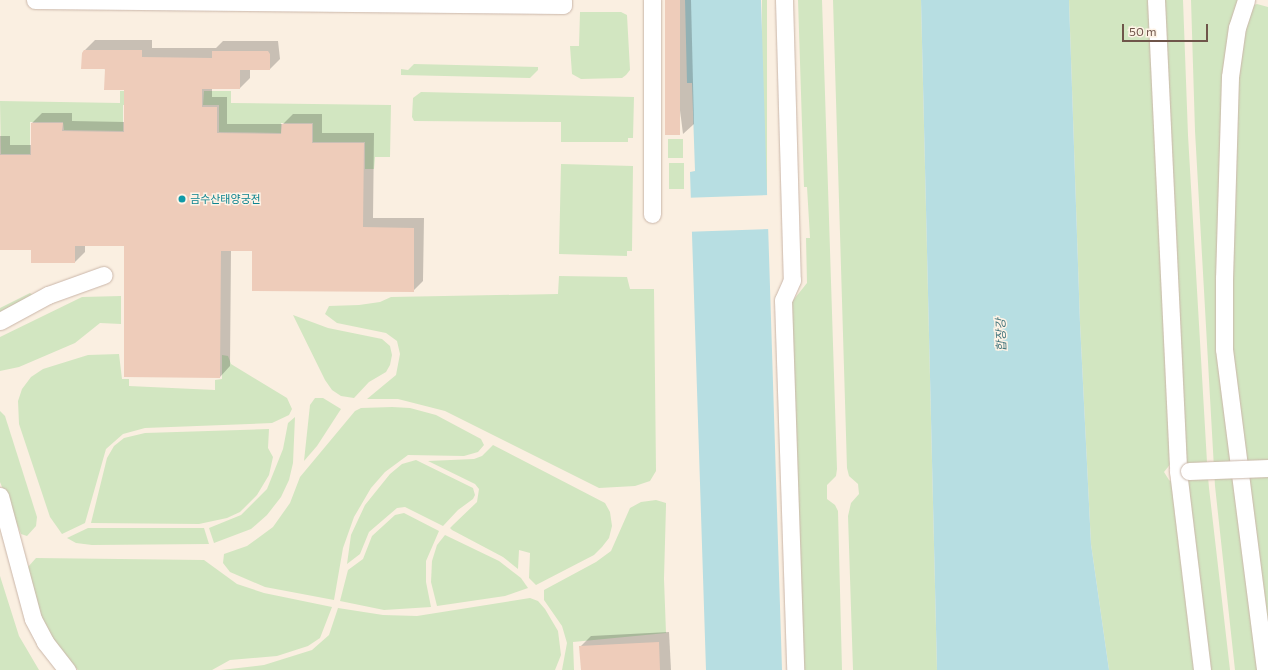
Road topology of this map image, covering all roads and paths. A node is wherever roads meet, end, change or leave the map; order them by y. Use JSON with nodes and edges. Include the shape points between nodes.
{"nodes":[{"id":1,"x":35,"y":0,"type":"edge"},
{"id":2,"x":563,"y":0,"type":"edge"},
{"id":3,"x":652,"y":0,"type":"edge"},
{"id":4,"x":784,"y":0,"type":"edge"},
{"id":5,"x":1156,"y":0,"type":"edge"},
{"id":6,"x":1246,"y":0,"type":"edge"},
{"id":7,"x":112,"y":1,"type":"edge"},
{"id":8,"x":243,"y":1,"type":"edge"},
{"id":9,"x":652,"y":214,"type":"dead end"},
{"id":10,"x":104,"y":275,"type":"dead end"},
{"id":11,"x":0,"y":321,"type":"edge"},
{"id":12,"x":1268,"y":468,"type":"edge"},
{"id":13,"x":1184,"y":471,"type":"junction"},
{"id":14,"x":0,"y":496,"type":"edge"},
{"id":15,"x":67,"y":670,"type":"edge"},
{"id":16,"x":795,"y":670,"type":"edge"},
{"id":17,"x":1202,"y":670,"type":"edge"},
{"id":18,"x":1265,"y":670,"type":"edge"}],
"edges":[{"from":1,"to":7,"type":"street"},
{"from":2,"to":8,"type":"street","via":[[563,5]]},
{"from":3,"to":9,"type":"street"},
{"from":4,"to":16,"type":"street","via":[[792,280],[783,300]]},
{"from":5,"to":13,"type":"street"},
{"from":6,"to":18,"type":"street","via":[[1237,27],[1230,76],[1224,349]]},
{"from":7,"to":8,"type":"street"},
{"from":10,"to":11,"type":"street","via":[[48,295]]},
{"from":12,"to":13,"type":"street","bridge":true},
{"from":13,"to":17,"type":"street"},
{"from":14,"to":15,"type":"street","via":[[34,619],[46,642]]}]}
